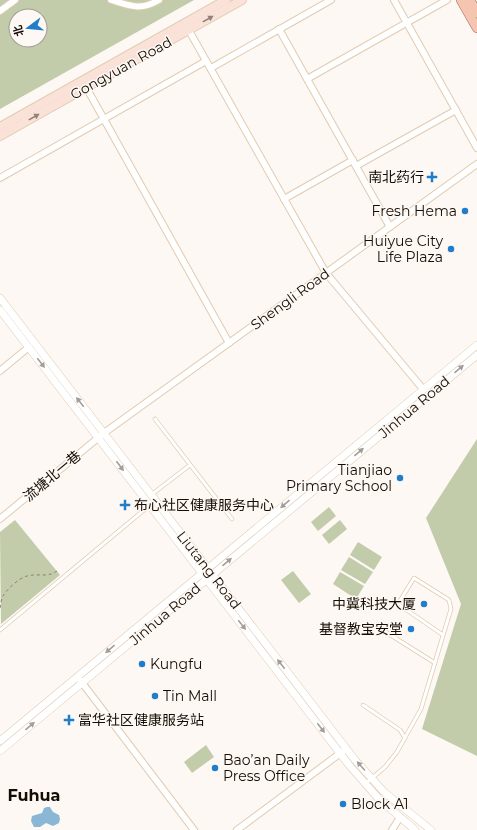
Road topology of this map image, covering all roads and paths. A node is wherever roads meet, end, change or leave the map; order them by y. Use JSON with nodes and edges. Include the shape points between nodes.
{"nodes":[{"id":1,"x":15,"y":0,"type":"edge"},
{"id":2,"x":111,"y":0,"type":"edge"},
{"id":3,"x":159,"y":0,"type":"edge"},
{"id":4,"x":226,"y":0,"type":"edge"},
{"id":5,"x":242,"y":0,"type":"edge"},
{"id":6,"x":331,"y":0,"type":"edge"},
{"id":7,"x":394,"y":0,"type":"edge"},
{"id":8,"x":447,"y":0,"type":"edge"},
{"id":9,"x":461,"y":0,"type":"edge"},
{"id":10,"x":470,"y":0,"type":"edge"},
{"id":11,"x":0,"y":11,"type":"edge"},
{"id":12,"x":477,"y":13,"type":"edge"},
{"id":13,"x":407,"y":23,"type":"junction"},
{"id":14,"x":187,"y":26,"type":"junction"},
{"id":15,"x":477,"y":28,"type":"edge"},
{"id":16,"x":279,"y":29,"type":"junction"},
{"id":17,"x":206,"y":61,"type":"junction"},
{"id":18,"x":211,"y":68,"type":"junction"},
{"id":19,"x":307,"y":79,"type":"junction"},
{"id":20,"x":86,"y":87,"type":"junction"},
{"id":21,"x":456,"y":110,"type":"junction"},
{"id":22,"x":104,"y":119,"type":"junction"},
{"id":23,"x":0,"y":127,"type":"edge"},
{"id":24,"x":0,"y":136,"type":"edge"},
{"id":25,"x":477,"y":148,"type":"edge"},
{"id":26,"x":354,"y":163,"type":"junction"},
{"id":27,"x":477,"y":164,"type":"edge"},
{"id":28,"x":0,"y":178,"type":"edge"},
{"id":29,"x":284,"y":199,"type":"junction"},
{"id":30,"x":390,"y":227,"type":"junction"},
{"id":31,"x":326,"y":273,"type":"junction"},
{"id":32,"x":0,"y":298,"type":"edge"},
{"id":33,"x":0,"y":310,"type":"edge"},
{"id":34,"x":229,"y":343,"type":"junction"},
{"id":35,"x":477,"y":345,"type":"edge"},
{"id":36,"x":29,"y":347,"type":"junction"},
{"id":37,"x":477,"y":355,"type":"edge"},
{"id":38,"x":0,"y":371,"type":"edge"},
{"id":39,"x":423,"y":390,"type":"junction"},
{"id":40,"x":155,"y":419,"type":"dead end"},
{"id":41,"x":101,"y":436,"type":"junction"},
{"id":42,"x":190,"y":465,"type":"junction"},
{"id":43,"x":151,"y":495,"type":"junction"},
{"id":44,"x":150,"y":506,"type":"junction"},
{"id":45,"x":232,"y":519,"type":"dead end"},
{"id":46,"x":0,"y":520,"type":"edge"},
{"id":47,"x":57,"y":571,"type":"dead end"},
{"id":48,"x":207,"y":574,"type":"junction"},
{"id":49,"x":0,"y":608,"type":"edge"},
{"id":50,"x":381,"y":629,"type":"dead end"},
{"id":51,"x":0,"y":630,"type":"edge"},
{"id":52,"x":443,"y":634,"type":"junction"},
{"id":53,"x":435,"y":663,"type":"junction"},
{"id":54,"x":80,"y":679,"type":"junction"},
{"id":55,"x":363,"y":705,"type":"dead end"},
{"id":56,"x":404,"y":738,"type":"junction"},
{"id":57,"x":0,"y":741,"type":"edge"},
{"id":58,"x":0,"y":751,"type":"edge"},
{"id":59,"x":343,"y":751,"type":"junction"},
{"id":60,"x":368,"y":781,"type":"junction"},
{"id":61,"x":400,"y":817,"type":"junction"},
{"id":62,"x":194,"y":830,"type":"edge"},
{"id":63,"x":237,"y":830,"type":"edge"},
{"id":64,"x":392,"y":830,"type":"edge"},
{"id":65,"x":415,"y":830,"type":"edge"},
{"id":66,"x":431,"y":830,"type":"edge"}],
"edges":[{"from":1,"to":11,"type":"street"},
{"from":2,"to":3,"type":"street","via":[[140,7]]},
{"from":4,"to":14,"type":"main road","name":"Gongyuan Road"},
{"from":14,"to":5,"type":"main road","name":"Gongyuan Road","one_way":true},
{"from":6,"to":16,"type":"street"},
{"from":7,"to":13,"type":"street"},
{"from":8,"to":13,"type":"street"},
{"from":9,"to":15,"type":"main road"},
{"from":10,"to":12,"type":"main road"},
{"from":13,"to":19,"type":"street"},
{"from":13,"to":21,"type":"street"},
{"from":14,"to":17,"type":"street"},
{"from":14,"to":20,"type":"main road","name":"Gongyuan Road"},
{"from":14,"to":23,"type":"main road","name":"Gongyuan Road"},
{"from":16,"to":18,"type":"street"},
{"from":16,"to":19,"type":"street"},
{"from":17,"to":18,"type":"street"},
{"from":17,"to":22,"type":"street"},
{"from":18,"to":29,"type":"street"},
{"from":19,"to":26,"type":"street"},
{"from":20,"to":22,"type":"street"},
{"from":24,"to":20,"type":"main road","name":"Gongyuan Road","one_way":true},
{"from":21,"to":25,"type":"street"},
{"from":21,"to":26,"type":"street"},
{"from":22,"to":28,"type":"street"},
{"from":22,"to":34,"type":"street"},
{"from":26,"to":29,"type":"street"},
{"from":26,"to":30,"type":"street"},
{"from":27,"to":30,"type":"street","name":"Shengli Road"},
{"from":29,"to":31,"type":"street"},
{"from":30,"to":31,"type":"street","name":"Shengli Road"},
{"from":31,"to":34,"type":"street","name":"Shengli Road"},
{"from":31,"to":39,"type":"street"},
{"from":41,"to":32,"type":"street","name":"Liutang Road","one_way":true},
{"from":33,"to":36,"type":"street","name":"Liutang Road"},
{"from":34,"to":41,"type":"street","name":"Shengli Road"},
{"from":35,"to":39,"type":"street","name":"Jinhua Road"},
{"from":36,"to":38,"type":"street"},
{"from":36,"to":41,"type":"street","name":"Liutang Road","one_way":true},
{"from":48,"to":37,"type":"street","name":"Jinhua Road","one_way":true},
{"from":39,"to":48,"type":"street","name":"Jinhua Road","one_way":true},
{"from":40,"to":42,"type":"lane"},
{"from":41,"to":43,"type":"street","name":"Liutang Road"},
{"from":41,"to":44,"type":"street","name":"Liutang Road","one_way":true},
{"from":41,"to":46,"type":"street","name":"流塘北一巷"},
{"from":42,"to":43,"type":"lane"},
{"from":42,"to":45,"type":"lane"},
{"from":43,"to":48,"type":"street","name":"Liutang Road"},
{"from":44,"to":48,"type":"street","name":"Liutang Road"},
{"from":44,"to":51,"type":"lane"},
{"from":47,"to":49,"type":"path","via":[[20,579],[2,597]]},
{"from":48,"to":54,"type":"street","name":"Jinhua Road"},
{"from":48,"to":59,"type":"street","name":"Liutang Road"},
{"from":50,"to":53,"type":"lane"},
{"from":52,"to":52,"type":"lane","via":[[451,609],[450,600],[414,578],[398,604]]},
{"from":52,"to":53,"type":"lane"},
{"from":53,"to":56,"type":"lane","via":[[421,709]]},
{"from":54,"to":57,"type":"street","name":"Jinhua Road"},
{"from":58,"to":54,"type":"street","name":"Jinhua Road","one_way":true},
{"from":54,"to":62,"type":"street"},
{"from":55,"to":56,"type":"lane","via":[[400,730]]},
{"from":56,"to":60,"type":"lane","via":[[397,752]]},
{"from":59,"to":60,"type":"street","name":"Liutang Road"},
{"from":59,"to":63,"type":"street"},
{"from":60,"to":61,"type":"street","name":"Liutang Road"},
{"from":60,"to":66,"type":"street","name":"Liutang Road"},
{"from":61,"to":64,"type":"street"},
{"from":61,"to":65,"type":"street","name":"Liutang Road"}]}
